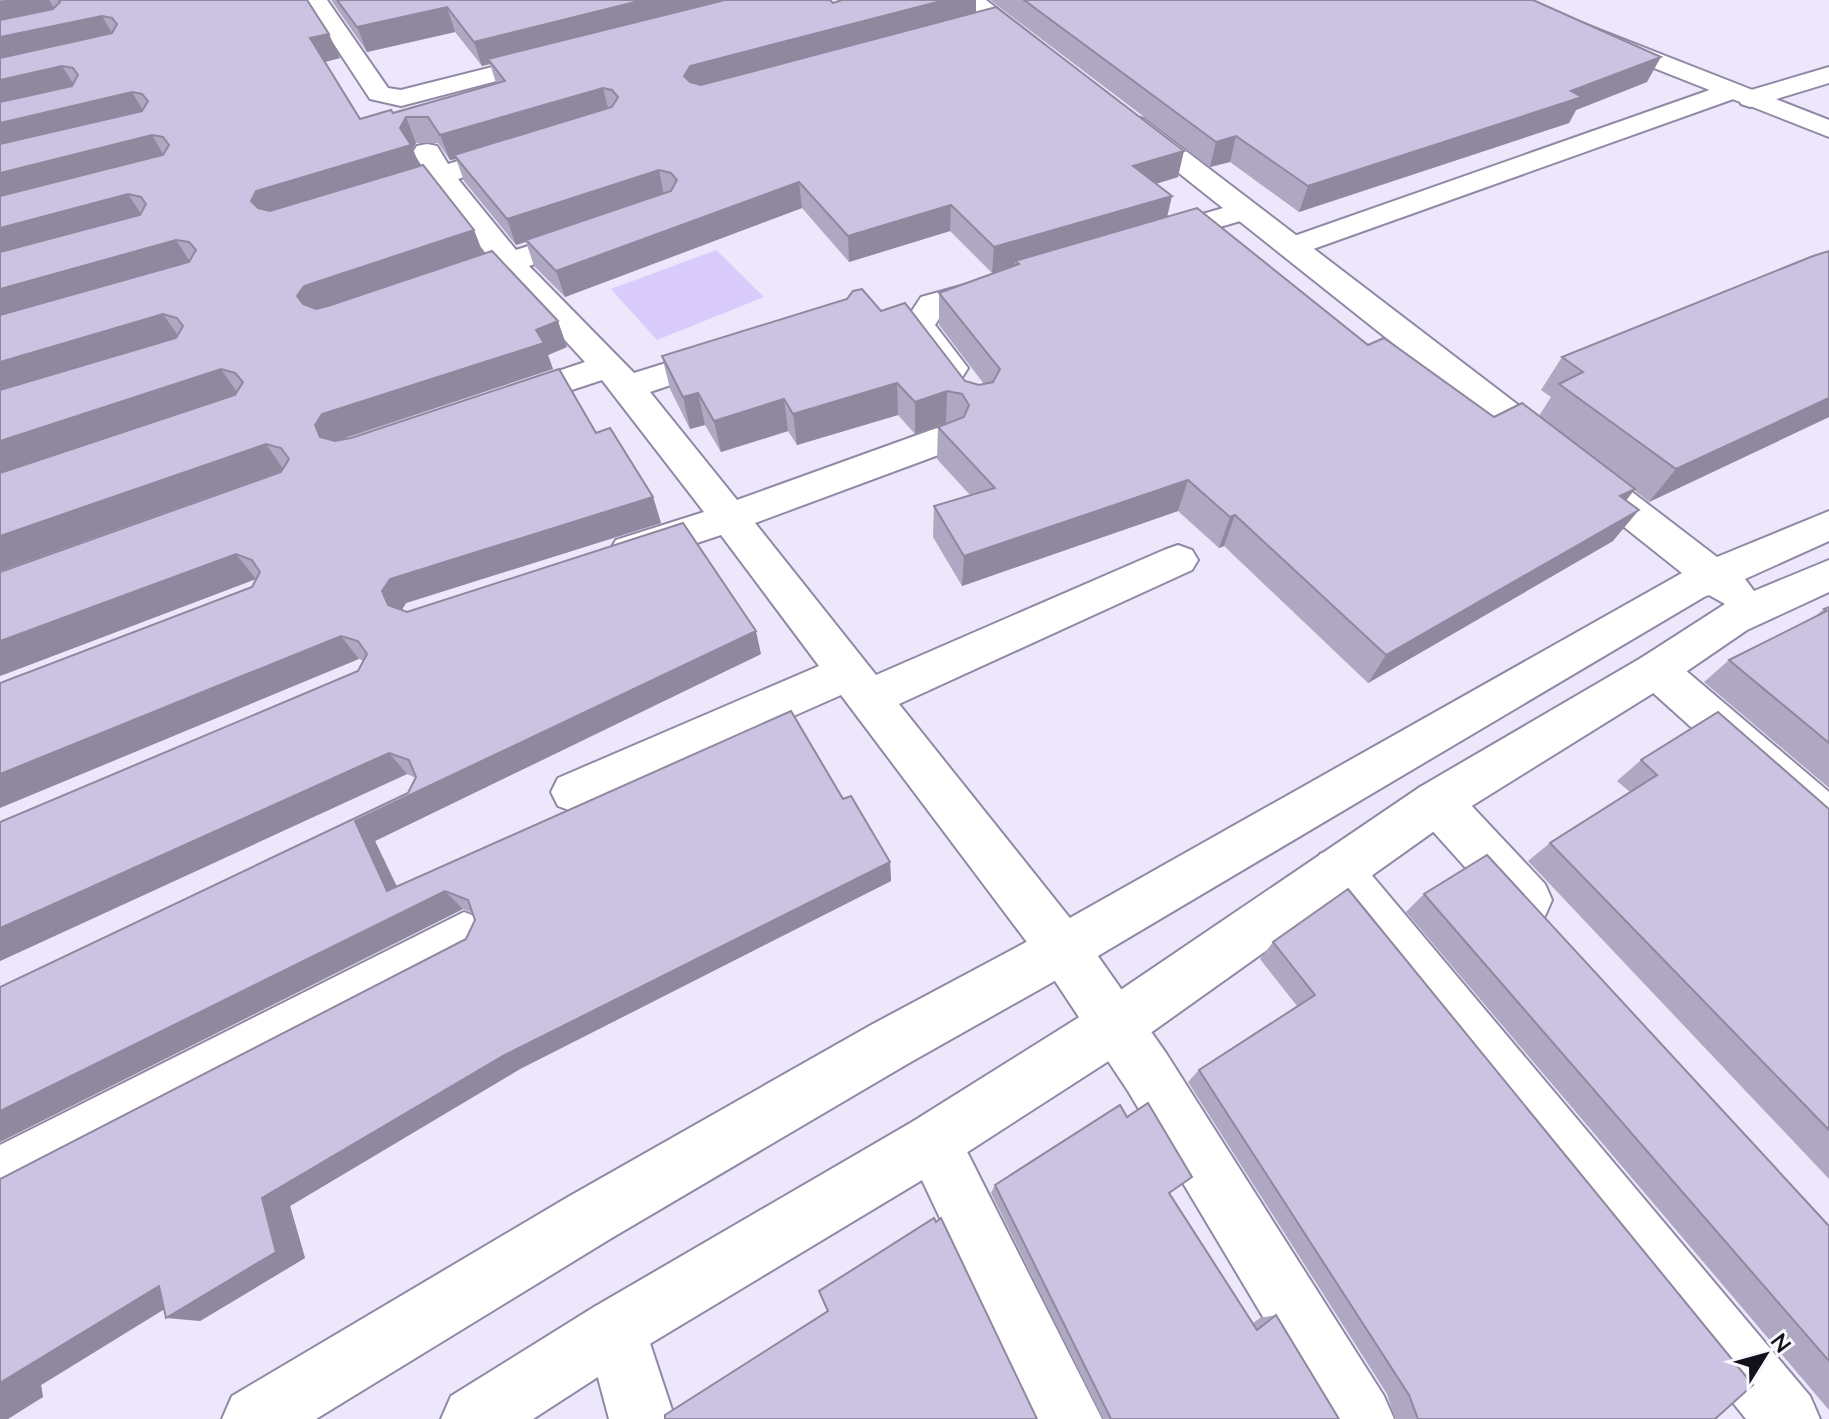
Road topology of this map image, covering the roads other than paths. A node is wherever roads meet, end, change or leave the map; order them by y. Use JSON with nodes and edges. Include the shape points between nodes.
{"nodes":[{"id":1,"x":316,"y":0,"type":"edge"},
{"id":2,"x":1502,"y":0,"type":"edge"},
{"id":3,"x":980,"y":16,"type":"edge"},
{"id":4,"x":569,"y":55,"type":"edge"},
{"id":5,"x":1060,"y":67,"type":"edge"},
{"id":6,"x":1829,"y":75,"type":"edge"},
{"id":7,"x":1740,"y":95,"type":"junction"},
{"id":8,"x":1109,"y":106,"type":"edge"},
{"id":9,"x":1829,"y":129,"type":"edge"},
{"id":10,"x":547,"y":142,"type":"edge"},
{"id":11,"x":434,"y":163,"type":"junction"},
{"id":12,"x":355,"y":202,"type":"edge"},
{"id":13,"x":1244,"y":211,"type":"junction"},
{"id":14,"x":608,"y":228,"type":"edge"},
{"id":15,"x":1126,"y":246,"type":"edge"},
{"id":16,"x":1291,"y":247,"type":"junction"},
{"id":17,"x":509,"y":262,"type":"junction"},
{"id":18,"x":1022,"y":277,"type":"edge"},
{"id":19,"x":420,"y":292,"type":"edge"},
{"id":20,"x":762,"y":344,"type":"edge"},
{"id":21,"x":618,"y":376,"type":"junction"},
{"id":22,"x":969,"y":392,"type":"edge"},
{"id":23,"x":473,"y":412,"type":"edge"},
{"id":24,"x":947,"y":438,"type":"edge"},
{"id":25,"x":729,"y":518,"type":"junction"},
{"id":26,"x":1829,"y":525,"type":"edge"},
{"id":27,"x":1178,"y":560,"type":"dead end"},
{"id":28,"x":598,"y":561,"type":"edge"},
{"id":29,"x":1713,"y":575,"type":"junction"},
{"id":30,"x":1829,"y":575,"type":"edge"},
{"id":31,"x":1756,"y":609,"type":"junction"},
{"id":32,"x":1656,"y":670,"type":"junction"},
{"id":33,"x":858,"y":685,"type":"junction"},
{"id":34,"x":574,"y":792,"type":"dead end"},
{"id":35,"x":1437,"y":802,"type":"junction"},
{"id":36,"x":1829,"y":821,"type":"edge"},
{"id":37,"x":1337,"y":870,"type":"junction"},
{"id":38,"x":464,"y":936,"type":"edge"},
{"id":39,"x":1564,"y":939,"type":"edge"},
{"id":40,"x":1063,"y":949,"type":"junction"},
{"id":41,"x":1116,"y":1025,"type":"junction"},
{"id":42,"x":932,"y":1142,"type":"junction"},
{"id":43,"x":0,"y":1176,"type":"edge"},
{"id":44,"x":616,"y":1329,"type":"junction"},
{"id":45,"x":255,"y":1419,"type":"edge"},
{"id":46,"x":474,"y":1419,"type":"edge"},
{"id":47,"x":642,"y":1419,"type":"edge"},
{"id":48,"x":1069,"y":1419,"type":"edge"},
{"id":49,"x":1361,"y":1419,"type":"edge"},
{"id":50,"x":1787,"y":1419,"type":"edge"}],
"edges":[{"from":1,"to":4,"type":"street","via":[[379,94],[389,98]]},
{"from":2,"to":7,"type":"street"},
{"from":3,"to":5,"type":"street"},
{"from":6,"to":7,"type":"street"},
{"from":7,"to":9,"type":"street"},
{"from":7,"to":16,"type":"street"},
{"from":8,"to":13,"type":"street"},
{"from":10,"to":11,"type":"street"},
{"from":11,"to":12,"type":"street"},
{"from":11,"to":17,"type":"street"},
{"from":13,"to":15,"type":"street"},
{"from":13,"to":16,"type":"street"},
{"from":14,"to":17,"type":"street"},
{"from":16,"to":29,"type":"street"},
{"from":17,"to":19,"type":"street"},
{"from":17,"to":21,"type":"street"},
{"from":18,"to":22,"type":"street","via":[[932,304],[918,326]]},
{"from":20,"to":21,"type":"street"},
{"from":21,"to":23,"type":"street"},
{"from":21,"to":25,"type":"street"},
{"from":24,"to":25,"type":"street"},
{"from":25,"to":28,"type":"street"},
{"from":25,"to":33,"type":"street"},
{"from":26,"to":29,"type":"street"},
{"from":27,"to":33,"type":"street"},
{"from":29,"to":31,"type":"street"},
{"from":29,"to":40,"type":"street"},
{"from":30,"to":31,"type":"street"},
{"from":31,"to":32,"type":"street"},
{"from":32,"to":35,"type":"street"},
{"from":32,"to":36,"type":"street"},
{"from":33,"to":34,"type":"street"},
{"from":33,"to":40,"type":"street"},
{"from":35,"to":37,"type":"street"},
{"from":35,"to":39,"type":"street"},
{"from":37,"to":41,"type":"street"},
{"from":37,"to":50,"type":"street"},
{"from":38,"to":43,"type":"street"},
{"from":40,"to":41,"type":"street"},
{"from":40,"to":45,"type":"street","via":[[603,1210]]},
{"from":41,"to":42,"type":"street"},
{"from":41,"to":49,"type":"street"},
{"from":42,"to":44,"type":"street"},
{"from":42,"to":48,"type":"street"},
{"from":44,"to":46,"type":"street"},
{"from":44,"to":47,"type":"street"}]}
